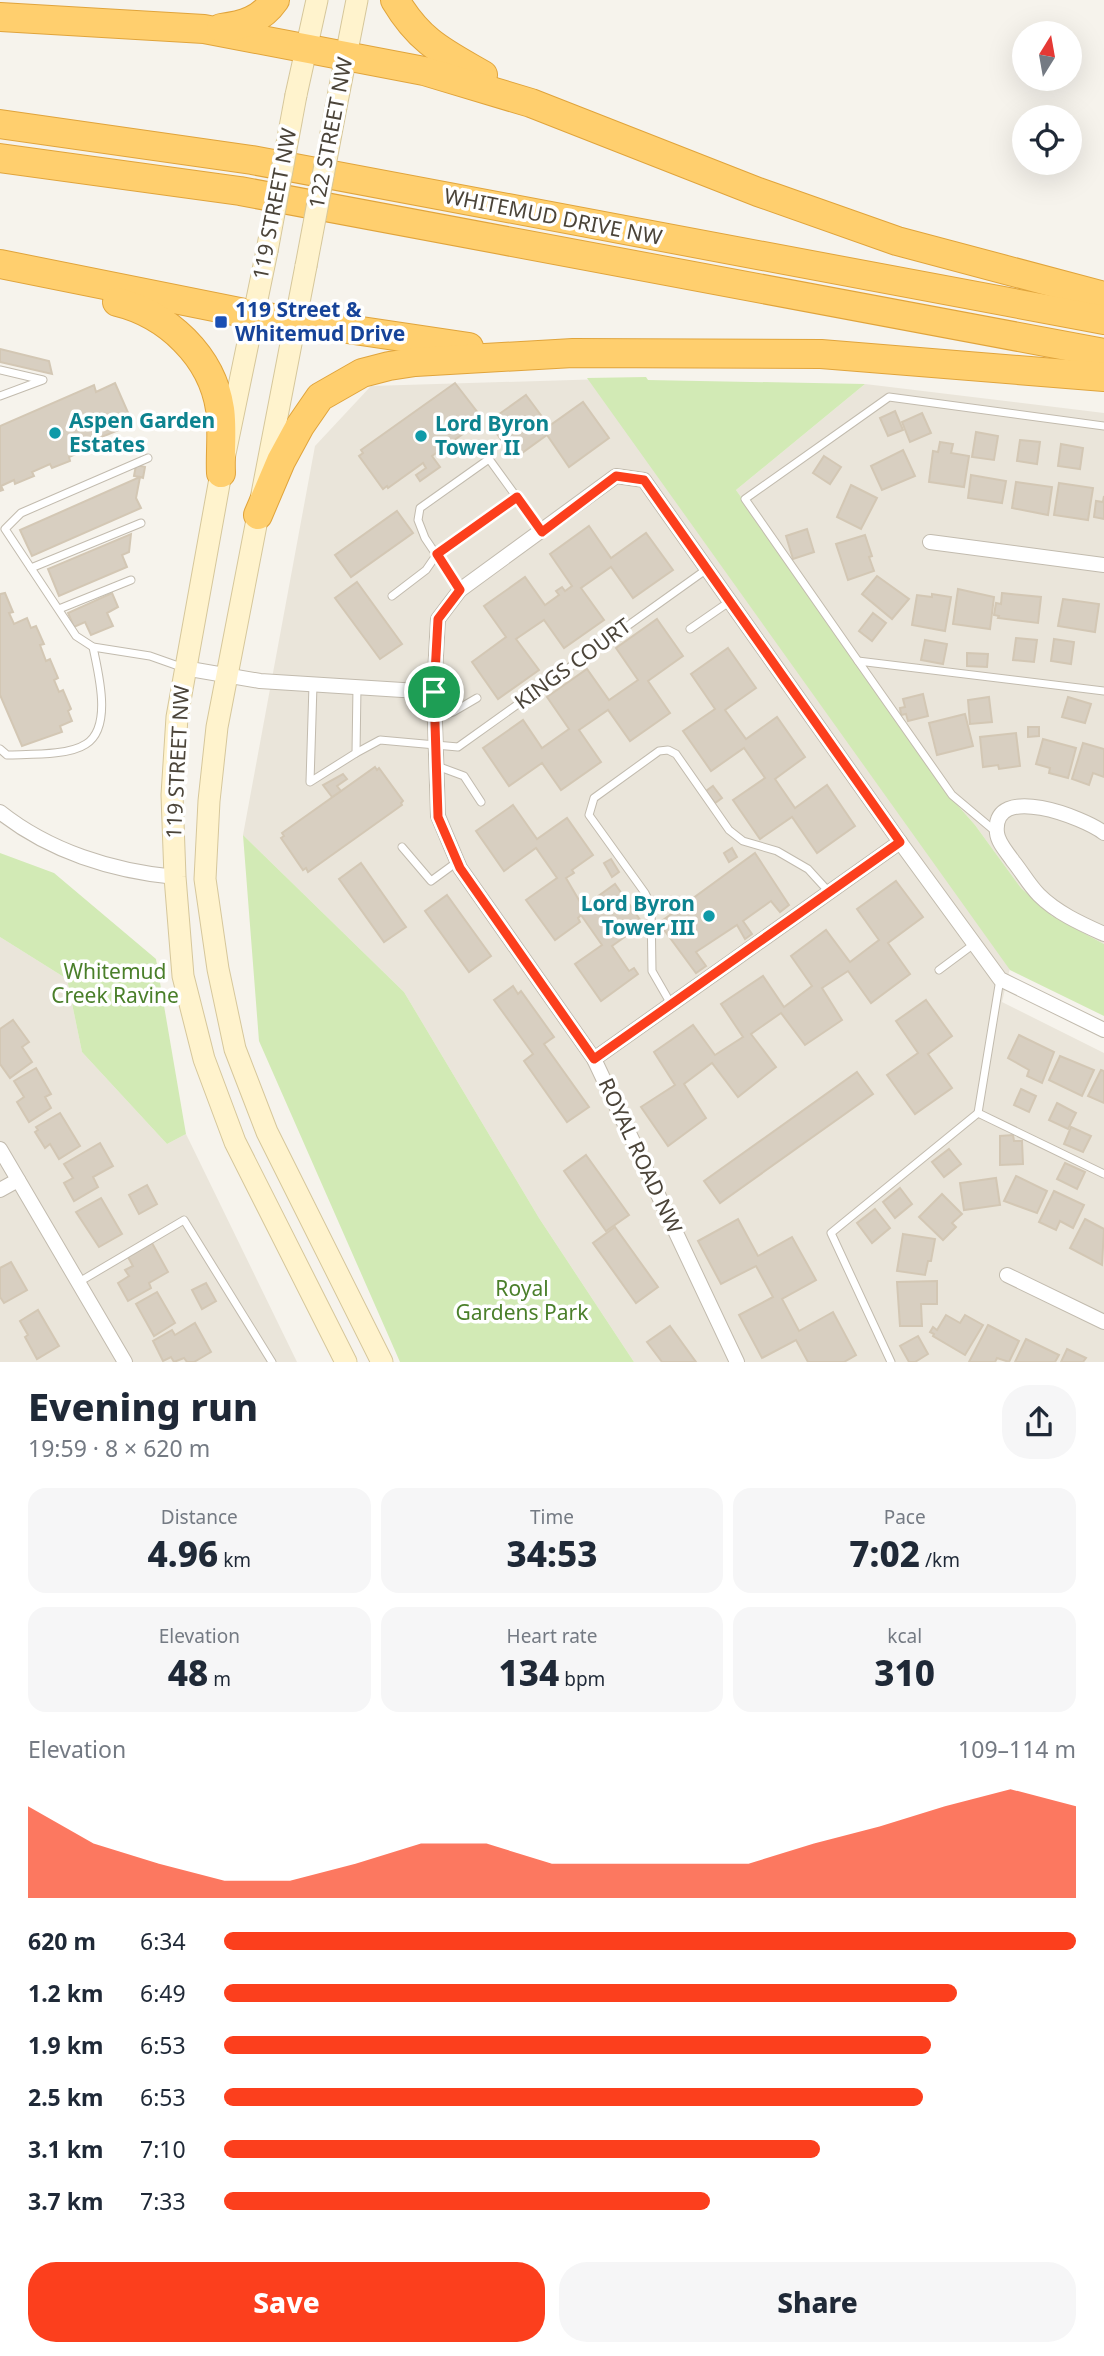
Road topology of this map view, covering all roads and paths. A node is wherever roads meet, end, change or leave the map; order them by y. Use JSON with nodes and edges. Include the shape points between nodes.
{"nodes":[{"id":1,"x":275,"y":0,"type":"edge"},
{"id":2,"x":317,"y":0,"type":"edge"},
{"id":3,"x":357,"y":0,"type":"edge"},
{"id":4,"x":395,"y":0,"type":"edge"},
{"id":5,"x":0,"y":17,"type":"edge"},
{"id":6,"x":204,"y":29,"type":"junction"},
{"id":7,"x":307,"y":47,"type":"junction"},
{"id":8,"x":345,"y":55,"type":"junction"},
{"id":9,"x":296,"y":95,"type":"joint"},
{"id":10,"x":531,"y":103,"type":"junction"},
{"id":11,"x":0,"y":124,"type":"edge"},
{"id":12,"x":0,"y":158,"type":"edge"},
{"id":13,"x":0,"y":265,"type":"edge"},
{"id":14,"x":306,"y":266,"type":"joint"},
{"id":15,"x":1104,"y":296,"type":"edge"},
{"id":16,"x":254,"y":315,"type":"junction"},
{"id":17,"x":294,"y":320,"type":"junction"},
{"id":18,"x":1104,"y":320,"type":"edge"},
{"id":19,"x":1104,"y":353,"type":"edge"},
{"id":20,"x":573,"y":354,"type":"junction"},
{"id":21,"x":0,"y":370,"type":"edge"},
{"id":22,"x":1104,"y":377,"type":"edge"},
{"id":23,"x":0,"y":396,"type":"edge"},
{"id":24,"x":1104,"y":426,"type":"edge"},
{"id":25,"x":148,"y":458,"type":"dead end"},
{"id":26,"x":221,"y":474,"type":"junction"},
{"id":27,"x":517,"y":497,"type":"junction"},
{"id":28,"x":258,"y":515,"type":"junction"},
{"id":29,"x":141,"y":523,"type":"dead end"},
{"id":30,"x":2,"y":528,"type":"edge"},
{"id":31,"x":542,"y":532,"type":"junction"},
{"id":32,"x":930,"y":542,"type":"dead end"},
{"id":33,"x":437,"y":554,"type":"junction"},
{"id":34,"x":1104,"y":565,"type":"edge"},
{"id":35,"x":31,"y":568,"type":"junction"},
{"id":36,"x":707,"y":569,"type":"junction"},
{"id":37,"x":131,"y":580,"type":"dead end"},
{"id":38,"x":460,"y":590,"type":"junction"},
{"id":39,"x":392,"y":596,"type":"dead end"},
{"id":40,"x":730,"y":601,"type":"junction"},
{"id":41,"x":59,"y":609,"type":"junction"},
{"id":42,"x":690,"y":629,"type":"dead end"},
{"id":43,"x":93,"y":647,"type":"junction"},
{"id":44,"x":858,"y":661,"type":"junction"},
{"id":45,"x":184,"y":668,"type":"junction"},
{"id":46,"x":227,"y":676,"type":"junction"},
{"id":47,"x":313,"y":685,"type":"junction"},
{"id":48,"x":357,"y":687,"type":"junction"},
{"id":49,"x":1104,"y":691,"type":"edge"},
{"id":50,"x":434,"y":692,"type":"junction"},
{"id":51,"x":477,"y":698,"type":"dead end"},
{"id":52,"x":435,"y":718,"type":"junction"},
{"id":53,"x":436,"y":746,"type":"junction"},
{"id":54,"x":0,"y":749,"type":"edge"},
{"id":55,"x":356,"y":753,"type":"junction"},
{"id":56,"x":436,"y":766,"type":"junction"},
{"id":57,"x":481,"y":802,"type":"dead end"},
{"id":58,"x":0,"y":812,"type":"edge"},
{"id":59,"x":997,"y":833,"type":"junction"},
{"id":60,"x":1104,"y":833,"type":"edge"},
{"id":61,"x":900,"y":842,"type":"junction"},
{"id":62,"x":402,"y":847,"type":"dead end"},
{"id":63,"x":457,"y":862,"type":"junction"},
{"id":64,"x":175,"y":877,"type":"junction"},
{"id":65,"x":829,"y":892,"type":"junction"},
{"id":66,"x":1104,"y":934,"type":"edge"},
{"id":67,"x":974,"y":943,"type":"junction"},
{"id":68,"x":939,"y":970,"type":"dead end"},
{"id":69,"x":1000,"y":979,"type":"junction"},
{"id":70,"x":671,"y":1005,"type":"junction"},
{"id":71,"x":1104,"y":1030,"type":"edge"},
{"id":72,"x":594,"y":1059,"type":"junction"},
{"id":73,"x":978,"y":1113,"type":"junction"},
{"id":74,"x":0,"y":1149,"type":"edge"},
{"id":75,"x":1104,"y":1174,"type":"edge"},
{"id":76,"x":18,"y":1180,"type":"junction"},
{"id":77,"x":0,"y":1189,"type":"edge"},
{"id":78,"x":1007,"y":1275,"type":"dead end"},
{"id":79,"x":78,"y":1283,"type":"junction"},
{"id":80,"x":1104,"y":1322,"type":"edge"},
{"id":81,"x":125,"y":1362,"type":"edge"},
{"id":82,"x":272,"y":1362,"type":"edge"},
{"id":83,"x":346,"y":1362,"type":"edge"},
{"id":84,"x":382,"y":1362,"type":"edge"},
{"id":85,"x":737,"y":1362,"type":"edge"},
{"id":86,"x":891,"y":1362,"type":"edge"}],
"edges":[{"from":1,"to":6,"type":"highway","via":[[248,23]]},
{"from":2,"to":7,"type":"main road","name":"122 STREET NW"},
{"from":3,"to":8,"type":"main road","name":"122 STREET NW"},
{"from":4,"to":10,"type":"highway","via":[[441,52]]},
{"from":5,"to":6,"type":"highway"},
{"from":6,"to":7,"type":"highway"},
{"from":7,"to":8,"type":"highway"},
{"from":7,"to":9,"type":"main road","name":"122 STREET NW"},
{"from":8,"to":10,"type":"highway","via":[[424,71]]},
{"from":8,"to":14,"type":"main road","name":"122 STREET NW","bridge":true},
{"from":9,"to":16,"type":"main road","name":"119 STREET NW","bridge":true},
{"from":10,"to":15,"type":"highway","via":[[897,241]]},
{"from":11,"to":18,"type":"highway","name":"WHITEMUD DRIVE NW","via":[[252,160]]},
{"from":12,"to":19,"type":"highway","name":"WHITEMUD DRIVE NW","via":[[240,191]]},
{"from":13,"to":16,"type":"highway"},
{"from":13,"to":26,"type":"highway","via":[[141,310],[182,338],[198,356],[215,391],[220,410]]},
{"from":14,"to":17,"type":"main road","name":"119 STREET NW"},
{"from":16,"to":17,"type":"highway"},
{"from":16,"to":26,"type":"main road","name":"119 STREET NW"},
{"from":17,"to":20,"type":"highway","via":[[470,347]]},
{"from":17,"to":28,"type":"main road","name":"119 STREET NW"},
{"from":20,"to":22,"type":"highway","via":[[821,354]]},
{"from":20,"to":28,"type":"highway","via":[[415,362],[362,373],[320,397],[281,461]]},
{"from":21,"to":23,"type":"lane","via":[[43,380]]},
{"from":24,"to":44,"type":"lane","via":[[889,397],[745,499]]},
{"from":25,"to":30,"type":"lane","via":[[22,513]]},
{"from":26,"to":45,"type":"main road","name":"119 STREET NW"},
{"from":27,"to":31,"type":"lane"},
{"from":27,"to":33,"type":"lane"},
{"from":27,"to":33,"type":"lane","via":[[489,459],[420,508],[418,520]]},
{"from":28,"to":46,"type":"main road","name":"119 STREET NW"},
{"from":29,"to":35,"type":"lane"},
{"from":30,"to":35,"type":"lane"},
{"from":31,"to":36,"type":"street","name":"ROYAL ROAD NW","via":[[616,476],[644,480]]},
{"from":31,"to":38,"type":"street","name":"ROYAL ROAD NW"},
{"from":32,"to":34,"type":"street"},
{"from":33,"to":38,"type":"lane"},
{"from":33,"to":39,"type":"lane"},
{"from":35,"to":41,"type":"lane"},
{"from":36,"to":40,"type":"street","name":"ROYAL ROAD NW"},
{"from":36,"to":53,"type":"lane","name":"KINGS COURT","via":[[458,747]]},
{"from":37,"to":41,"type":"lane"},
{"from":38,"to":50,"type":"street","name":"ROYAL ROAD NW","via":[[438,619]]},
{"from":40,"to":42,"type":"lane"},
{"from":40,"to":61,"type":"street","name":"ROYAL ROAD NW"},
{"from":41,"to":43,"type":"lane","via":[[76,636]]},
{"from":43,"to":45,"type":"lane","via":[[150,656]]},
{"from":43,"to":54,"type":"lane","via":[[103,702],[96,734],[86,745],[61,752],[7,755]]},
{"from":44,"to":49,"type":"lane"},
{"from":44,"to":59,"type":"lane","via":[[952,794]]},
{"from":45,"to":46,"type":"street"},
{"from":45,"to":64,"type":"main road","name":"119 STREET NW","via":[[172,795]]},
{"from":46,"to":47,"type":"street"},
{"from":46,"to":84,"type":"main road","name":"119 STREET NW","via":[[217,727],[205,879],[235,1049],[267,1132]]},
{"from":47,"to":48,"type":"street"},
{"from":47,"to":55,"type":"lane","name":"KINGS COURT","via":[[310,782]]},
{"from":48,"to":50,"type":"street"},
{"from":48,"to":55,"type":"lane"},
{"from":50,"to":52,"type":"street","name":"ROYAL ROAD NW"},
{"from":51,"to":52,"type":"lane"},
{"from":52,"to":53,"type":"street","name":"ROYAL ROAD NW"},
{"from":53,"to":55,"type":"lane","name":"KINGS COURT","via":[[380,740]]},
{"from":53,"to":56,"type":"street","name":"ROYAL ROAD NW"},
{"from":56,"to":57,"type":"lane","via":[[464,776]]},
{"from":56,"to":63,"type":"street","name":"ROYAL ROAD NW","via":[[438,817]]},
{"from":58,"to":64,"type":"street","via":[[61,849],[142,873]]},
{"from":59,"to":60,"type":"street","via":[[1003,813],[1015,806],[1030,806],[1066,814]]},
{"from":59,"to":66,"type":"street","via":[[1040,896]]},
{"from":61,"to":65,"type":"street"},
{"from":61,"to":67,"type":"street","name":"ROYAL ROAD NW"},
{"from":62,"to":63,"type":"lane","via":[[431,881]]},
{"from":63,"to":72,"type":"street","name":"ROYAL ROAD NW"},
{"from":64,"to":83,"type":"main road","name":"119 STREET NW","via":[[183,976],[204,1059],[235,1142]]},
{"from":65,"to":70,"type":"street"},
{"from":65,"to":70,"type":"lane","via":[[808,869],[777,851],[743,841],[729,830],[676,754],[659,751],[594,798],[589,815],[651,905],[652,971]]},
{"from":67,"to":68,"type":"lane"},
{"from":67,"to":69,"type":"street","name":"ROYAL ROAD NW"},
{"from":69,"to":71,"type":"street"},
{"from":69,"to":73,"type":"lane"},
{"from":70,"to":72,"type":"street"},
{"from":72,"to":85,"type":"street","name":"ROYAL ROAD NW"},
{"from":73,"to":75,"type":"lane"},
{"from":73,"to":86,"type":"lane","via":[[831,1233]]},
{"from":74,"to":76,"type":"street"},
{"from":76,"to":77,"type":"street"},
{"from":76,"to":79,"type":"street"},
{"from":78,"to":80,"type":"street"},
{"from":79,"to":81,"type":"street"},
{"from":79,"to":82,"type":"lane","via":[[184,1220]]}]}
